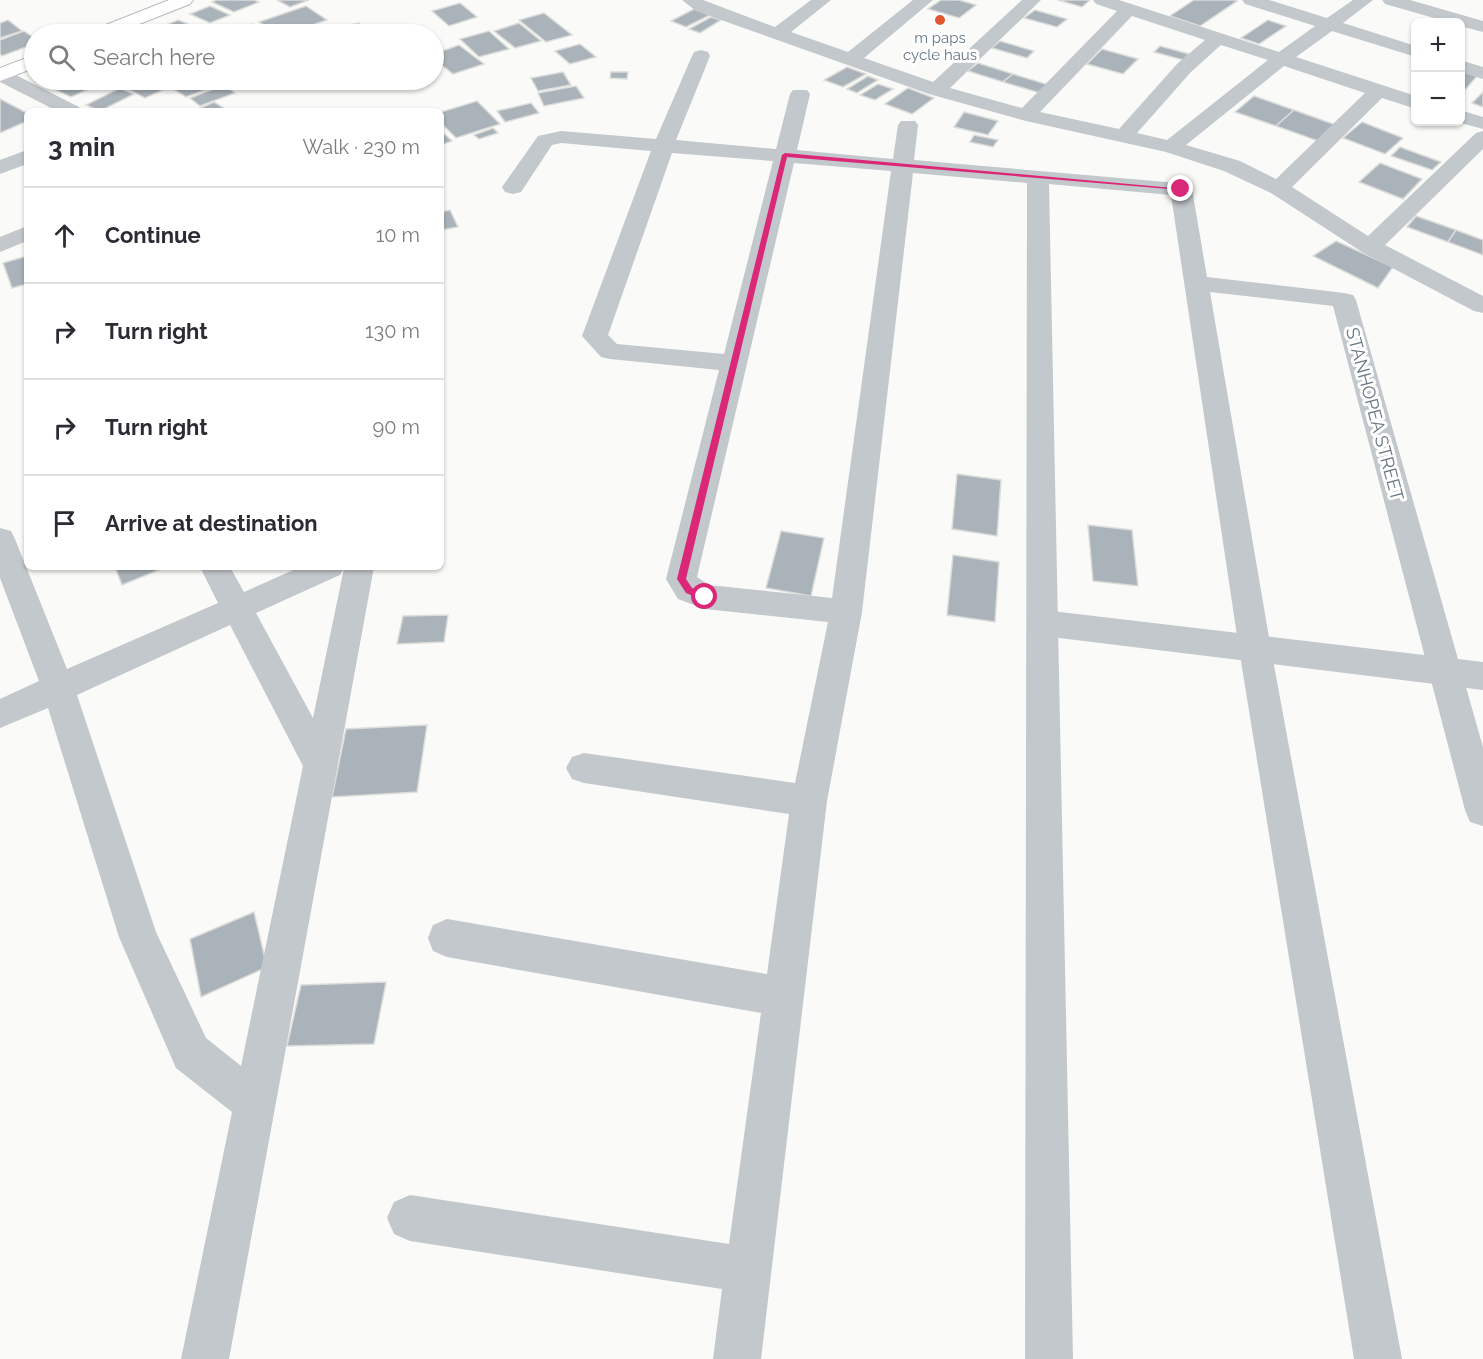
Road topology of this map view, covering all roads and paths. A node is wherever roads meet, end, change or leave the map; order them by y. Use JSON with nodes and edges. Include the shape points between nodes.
{"nodes":[{"id":1,"x":184,"y":0,"type":"edge"},
{"id":2,"x":822,"y":0,"type":"edge"},
{"id":3,"x":924,"y":0,"type":"edge"},
{"id":4,"x":1032,"y":0,"type":"edge"},
{"id":5,"x":1102,"y":0,"type":"edge"},
{"id":6,"x":1251,"y":0,"type":"edge"},
{"id":7,"x":1364,"y":0,"type":"edge"},
{"id":8,"x":1391,"y":0,"type":"edge"},
{"id":9,"x":702,"y":2,"type":"edge"},
{"id":10,"x":1128,"y":9,"type":"junction"},
{"id":11,"x":124,"y":24,"type":"edge"},
{"id":12,"x":1331,"y":24,"type":"junction"},
{"id":13,"x":1483,"y":27,"type":"edge"},
{"id":14,"x":778,"y":33,"type":"junction"},
{"id":15,"x":1218,"y":38,"type":"junction"},
{"id":16,"x":1411,"y":50,"type":"edge"},
{"id":17,"x":701,"y":56,"type":"dead end"},
{"id":18,"x":1281,"y":59,"type":"junction"},
{"id":19,"x":849,"y":60,"type":"junction"},
{"id":20,"x":24,"y":65,"type":"edge"},
{"id":21,"x":1465,"y":67,"type":"edge"},
{"id":22,"x":1483,"y":73,"type":"edge"},
{"id":23,"x":1,"y":75,"type":"edge"},
{"id":24,"x":24,"y":87,"type":"edge"},
{"id":25,"x":31,"y":90,"type":"edge"},
{"id":26,"x":936,"y":90,"type":"junction"},
{"id":27,"x":1378,"y":92,"type":"junction"},
{"id":28,"x":800,"y":94,"type":"dead end"},
{"id":29,"x":1411,"y":102,"type":"edge"},
{"id":30,"x":66,"y":108,"type":"edge"},
{"id":31,"x":1026,"y":115,"type":"junction"},
{"id":32,"x":1465,"y":118,"type":"edge"},
{"id":33,"x":1483,"y":123,"type":"edge"},
{"id":34,"x":908,"y":125,"type":"dead end"},
{"id":35,"x":1123,"y":137,"type":"junction"},
{"id":36,"x":1483,"y":137,"type":"edge"},
{"id":37,"x":664,"y":145,"type":"junction"},
{"id":38,"x":1171,"y":147,"type":"junction"},
{"id":39,"x":785,"y":155,"type":"junction"},
{"id":40,"x":24,"y":157,"type":"edge"},
{"id":41,"x":904,"y":165,"type":"junction"},
{"id":42,"x":0,"y":168,"type":"edge"},
{"id":43,"x":1038,"y":176,"type":"junction"},
{"id":44,"x":513,"y":187,"type":"dead end"},
{"id":45,"x":1279,"y":189,"type":"junction"},
{"id":46,"x":24,"y":234,"type":"edge"},
{"id":47,"x":0,"y":245,"type":"edge"},
{"id":48,"x":1370,"y":248,"type":"junction"},
{"id":49,"x":1196,"y":283,"type":"junction"},
{"id":50,"x":1483,"y":305,"type":"edge"},
{"id":51,"x":734,"y":363,"type":"junction"},
{"id":52,"x":0,"y":539,"type":"edge"},
{"id":53,"x":217,"y":570,"type":"edge"},
{"id":54,"x":322,"y":570,"type":"edge"},
{"id":55,"x":358,"y":570,"type":"edge"},
{"id":56,"x":237,"y":609,"type":"junction"},
{"id":57,"x":846,"y":612,"type":"junction"},
{"id":58,"x":1042,"y":623,"type":"junction"},
{"id":59,"x":1255,"y":649,"type":"junction"},
{"id":60,"x":1445,"y":672,"type":"junction"},
{"id":61,"x":1483,"y":676,"type":"edge"},
{"id":62,"x":58,"y":688,"type":"junction"},
{"id":63,"x":0,"y":714,"type":"edge"},
{"id":64,"x":321,"y":766,"type":"junction"},
{"id":65,"x":584,"y":768,"type":"dead end"},
{"id":66,"x":809,"y":801,"type":"junction"},
{"id":67,"x":1483,"y":810,"type":"edge"},
{"id":68,"x":447,"y":938,"type":"dead end"},
{"id":69,"x":784,"y":998,"type":"junction"},
{"id":70,"x":254,"y":1103,"type":"junction"},
{"id":71,"x":410,"y":1218,"type":"dead end"},
{"id":72,"x":748,"y":1270,"type":"junction"},
{"id":73,"x":205,"y":1359,"type":"edge"},
{"id":74,"x":737,"y":1359,"type":"edge"},
{"id":75,"x":1049,"y":1359,"type":"edge"},
{"id":76,"x":1378,"y":1359,"type":"edge"}],
"edges":[{"from":1,"to":11,"type":"main road"},
{"from":2,"to":14,"type":"street"},
{"from":3,"to":19,"type":"street"},
{"from":4,"to":26,"type":"street"},
{"from":5,"to":10,"type":"street"},
{"from":6,"to":12,"type":"street"},
{"from":7,"to":12,"type":"street"},
{"from":8,"to":13,"type":"street","via":[[1469,15]]},
{"from":9,"to":14,"type":"street"},
{"from":10,"to":15,"type":"street"},
{"from":10,"to":31,"type":"street"},
{"from":12,"to":16,"type":"street"},
{"from":12,"to":18,"type":"street"},
{"from":14,"to":19,"type":"street"},
{"from":15,"to":18,"type":"street"},
{"from":15,"to":35,"type":"street","via":[[1184,68]]},
{"from":17,"to":37,"type":"street"},
{"from":18,"to":27,"type":"street"},
{"from":18,"to":38,"type":"street"},
{"from":19,"to":26,"type":"street"},
{"from":20,"to":23,"type":"main road"},
{"from":21,"to":22,"type":"street"},
{"from":23,"to":24,"type":"street"},
{"from":25,"to":30,"type":"street"},
{"from":26,"to":31,"type":"street"},
{"from":27,"to":29,"type":"street"},
{"from":27,"to":45,"type":"street"},
{"from":28,"to":39,"type":"street"},
{"from":31,"to":35,"type":"street"},
{"from":32,"to":33,"type":"street"},
{"from":34,"to":41,"type":"street"},
{"from":35,"to":38,"type":"street"},
{"from":36,"to":48,"type":"street"},
{"from":37,"to":39,"type":"street"},
{"from":37,"to":44,"type":"street","via":[[561,137],[544,140]]},
{"from":37,"to":51,"type":"street","via":[[595,336],[610,351]]},
{"from":38,"to":45,"type":"street","via":[[1232,166]]},
{"from":39,"to":41,"type":"street"},
{"from":39,"to":51,"type":"street"},
{"from":40,"to":42,"type":"street"},
{"from":41,"to":43,"type":"street"},
{"from":41,"to":57,"type":"street"},
{"from":43,"to":49,"type":"street","via":[[1181,189]]},
{"from":43,"to":58,"type":"street"},
{"from":45,"to":48,"type":"street"},
{"from":46,"to":47,"type":"street"},
{"from":48,"to":50,"type":"street"},
{"from":49,"to":59,"type":"street"},
{"from":49,"to":60,"type":"street","name":"STANHOPEA STREET","via":[[1344,300]]},
{"from":51,"to":57,"type":"street","via":[[681,579],[689,591],[705,597]]},
{"from":52,"to":62,"type":"street"},
{"from":53,"to":56,"type":"street"},
{"from":54,"to":56,"type":"street"},
{"from":55,"to":64,"type":"street"},
{"from":56,"to":62,"type":"street"},
{"from":56,"to":64,"type":"street"},
{"from":57,"to":66,"type":"street"},
{"from":58,"to":59,"type":"street"},
{"from":58,"to":75,"type":"street"},
{"from":59,"to":60,"type":"street"},
{"from":59,"to":76,"type":"street"},
{"from":60,"to":61,"type":"street"},
{"from":60,"to":67,"type":"street"},
{"from":62,"to":63,"type":"street"},
{"from":62,"to":70,"type":"street","via":[[138,937],[191,1053]]},
{"from":64,"to":70,"type":"street"},
{"from":65,"to":66,"type":"street"},
{"from":66,"to":69,"type":"street"},
{"from":68,"to":69,"type":"street"},
{"from":69,"to":72,"type":"street"},
{"from":70,"to":73,"type":"street"},
{"from":71,"to":72,"type":"street"},
{"from":72,"to":74,"type":"street"}]}
